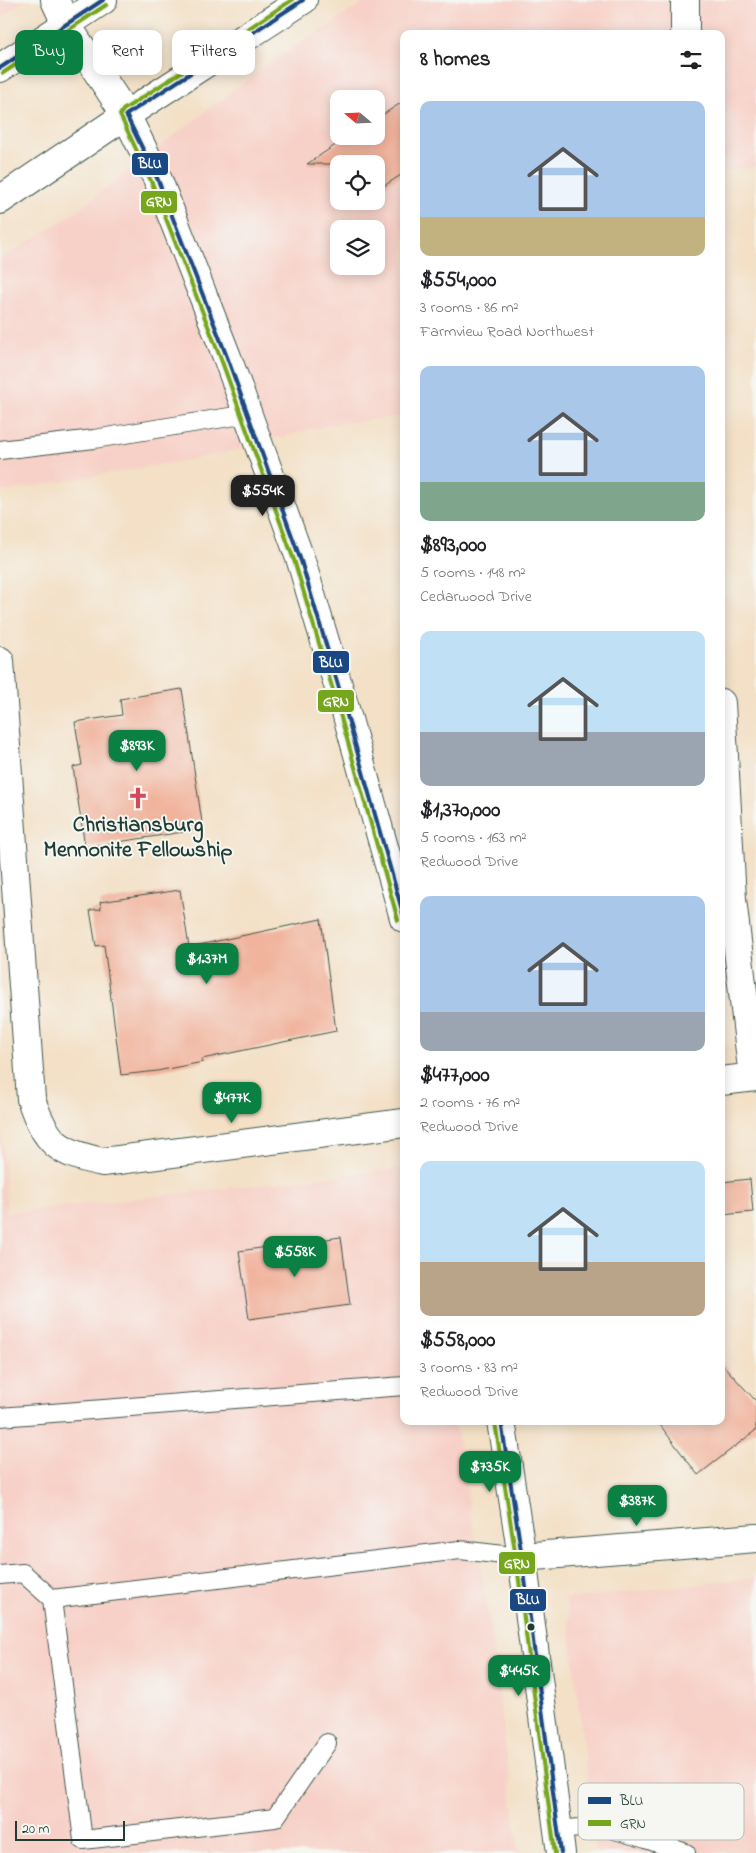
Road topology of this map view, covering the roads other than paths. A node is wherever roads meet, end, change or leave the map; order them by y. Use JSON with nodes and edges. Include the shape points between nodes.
{"nodes":[{"id":1,"x":103,"y":0,"type":"edge"},
{"id":2,"x":303,"y":0,"type":"edge"},
{"id":3,"x":685,"y":0,"type":"edge"},
{"id":4,"x":61,"y":12,"type":"edge"},
{"id":5,"x":685,"y":30,"type":"edge"},
{"id":6,"x":0,"y":68,"type":"edge"},
{"id":7,"x":126,"y":114,"type":"junction"},
{"id":8,"x":0,"y":200,"type":"edge"},
{"id":9,"x":248,"y":414,"type":"junction"},
{"id":10,"x":0,"y":450,"type":"edge"},
{"id":11,"x":0,"y":661,"type":"edge"},
{"id":12,"x":725,"y":774,"type":"edge"},
{"id":13,"x":400,"y":904,"type":"edge"},
{"id":14,"x":755,"y":1077,"type":"edge"},
{"id":15,"x":725,"y":1081,"type":"edge"},
{"id":16,"x":400,"y":1124,"type":"edge"},
{"id":17,"x":400,"y":1386,"type":"edge"},
{"id":18,"x":0,"y":1417,"type":"edge"},
{"id":19,"x":502,"y":1425,"type":"edge"},
{"id":20,"x":756,"y":1538,"type":"edge"},
{"id":21,"x":522,"y":1557,"type":"junction"},
{"id":22,"x":0,"y":1575,"type":"edge"},
{"id":23,"x":52,"y":1599,"type":"junction"},
{"id":24,"x":327,"y":1743,"type":"dead end"},
{"id":25,"x":578,"y":1835,"type":"edge"},
{"id":26,"x":651,"y":1840,"type":"edge"},
{"id":27,"x":559,"y":1842,"type":"edge"},
{"id":28,"x":686,"y":1853,"type":"edge"}],
"edges":[{"from":1,"to":4,"type":"street"},
{"from":2,"to":7,"type":"street"},
{"from":3,"to":5,"type":"street"},
{"from":4,"to":6,"type":"street"},
{"from":4,"to":7,"type":"street"},
{"from":7,"to":8,"type":"street"},
{"from":7,"to":9,"type":"street","via":[[158,180]]},
{"from":9,"to":10,"type":"lane"},
{"from":9,"to":13,"type":"street","via":[[301,560]]},
{"from":11,"to":16,"type":"street","via":[[30,1099],[39,1124],[55,1145],[78,1157],[103,1162]]},
{"from":12,"to":14,"type":"street","via":[[732,899]]},
{"from":14,"to":15,"type":"street"},
{"from":17,"to":18,"type":"lane"},
{"from":19,"to":21,"type":"street"},
{"from":20,"to":21,"type":"street"},
{"from":21,"to":23,"type":"lane","via":[[460,1550]]},
{"from":21,"to":27,"type":"street"},
{"from":22,"to":23,"type":"lane","via":[[23,1573]]},
{"from":23,"to":24,"type":"lane","via":[[83,1840],[275,1818]]},
{"from":25,"to":27,"type":"lane"},
{"from":26,"to":28,"type":"lane"}]}
